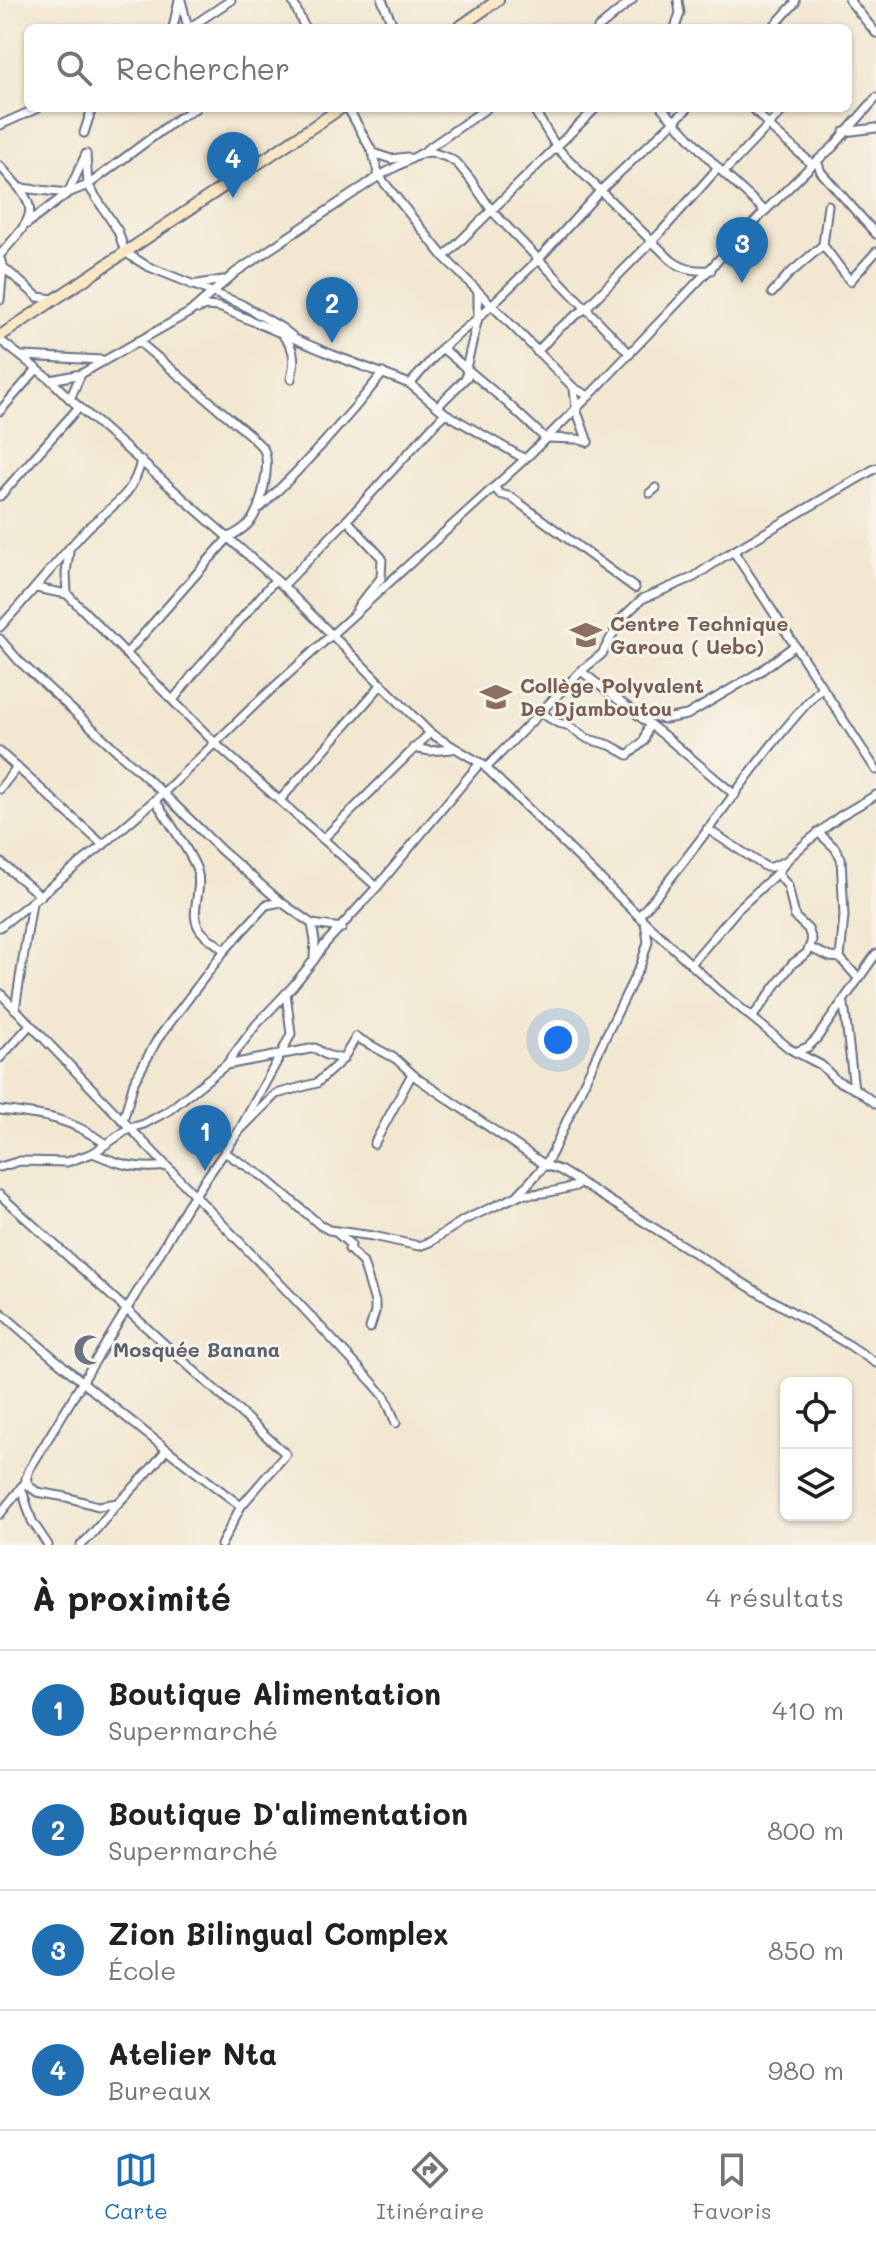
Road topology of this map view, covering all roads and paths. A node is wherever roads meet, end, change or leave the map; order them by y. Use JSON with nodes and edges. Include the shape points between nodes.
{"nodes":[{"id":1,"x":180,"y":0,"type":"edge"},
{"id":2,"x":231,"y":0,"type":"edge"},
{"id":3,"x":292,"y":0,"type":"edge"},
{"id":4,"x":382,"y":0,"type":"edge"},
{"id":5,"x":498,"y":0,"type":"edge"},
{"id":6,"x":632,"y":0,"type":"edge"},
{"id":7,"x":678,"y":0,"type":"edge"},
{"id":8,"x":795,"y":0,"type":"edge"},
{"id":9,"x":849,"y":0,"type":"edge"},
{"id":10,"x":174,"y":24,"type":"edge"},
{"id":11,"x":188,"y":24,"type":"edge"},
{"id":12,"x":195,"y":24,"type":"edge"},
{"id":13,"x":303,"y":24,"type":"edge"},
{"id":14,"x":392,"y":24,"type":"edge"},
{"id":15,"x":464,"y":24,"type":"edge"},
{"id":16,"x":603,"y":24,"type":"edge"},
{"id":17,"x":676,"y":24,"type":"edge"},
{"id":18,"x":776,"y":24,"type":"edge"},
{"id":19,"x":876,"y":33,"type":"edge"},
{"id":20,"x":876,"y":98,"type":"edge"},
{"id":21,"x":29,"y":112,"type":"edge"},
{"id":22,"x":91,"y":112,"type":"edge"},
{"id":23,"x":190,"y":112,"type":"edge"},
{"id":24,"x":335,"y":112,"type":"edge"},
{"id":25,"x":342,"y":112,"type":"edge"},
{"id":26,"x":481,"y":112,"type":"edge"},
{"id":27,"x":535,"y":112,"type":"edge"},
{"id":28,"x":592,"y":112,"type":"edge"},
{"id":29,"x":666,"y":112,"type":"edge"},
{"id":30,"x":684,"y":112,"type":"edge"},
{"id":31,"x":757,"y":112,"type":"edge"},
{"id":32,"x":781,"y":112,"type":"edge"},
{"id":33,"x":674,"y":121,"type":"junction"},
{"id":34,"x":768,"y":124,"type":"junction"},
{"id":35,"x":0,"y":125,"type":"edge"},
{"id":36,"x":876,"y":128,"type":"edge"},
{"id":37,"x":844,"y":132,"type":"junction"},
{"id":38,"x":84,"y":133,"type":"dead end"},
{"id":39,"x":557,"y":148,"type":"junction"},
{"id":40,"x":373,"y":153,"type":"junction"},
{"id":41,"x":422,"y":153,"type":"junction"},
{"id":42,"x":815,"y":162,"type":"junction"},
{"id":43,"x":0,"y":166,"type":"edge"},
{"id":44,"x":721,"y":170,"type":"junction"},
{"id":45,"x":379,"y":176,"type":"junction"},
{"id":46,"x":88,"y":185,"type":"junction"},
{"id":47,"x":20,"y":188,"type":"junction"},
{"id":48,"x":601,"y":190,"type":"junction"},
{"id":49,"x":68,"y":193,"type":"junction"},
{"id":50,"x":828,"y":205,"type":"dead end"},
{"id":51,"x":492,"y":211,"type":"junction"},
{"id":52,"x":765,"y":211,"type":"junction"},
{"id":53,"x":27,"y":224,"type":"junction"},
{"id":54,"x":876,"y":234,"type":"edge"},
{"id":55,"x":651,"y":241,"type":"junction"},
{"id":56,"x":823,"y":245,"type":"junction"},
{"id":57,"x":125,"y":252,"type":"junction"},
{"id":58,"x":876,"y":252,"type":"edge"},
{"id":59,"x":444,"y":257,"type":"junction"},
{"id":60,"x":1,"y":260,"type":"edge"},
{"id":61,"x":538,"y":260,"type":"junction"},
{"id":62,"x":711,"y":270,"type":"junction"},
{"id":63,"x":225,"y":280,"type":"junction"},
{"id":64,"x":192,"y":285,"type":"junction"},
{"id":65,"x":478,"y":292,"type":"junction"},
{"id":66,"x":211,"y":293,"type":"junction"},
{"id":67,"x":772,"y":293,"type":"dead end"},
{"id":68,"x":596,"y":296,"type":"junction"},
{"id":69,"x":56,"y":299,"type":"junction"},
{"id":70,"x":0,"y":300,"type":"edge"},
{"id":71,"x":579,"y":300,"type":"junction"},
{"id":72,"x":491,"y":305,"type":"junction"},
{"id":73,"x":586,"y":308,"type":"junction"},
{"id":74,"x":190,"y":312,"type":"junction"},
{"id":75,"x":478,"y":318,"type":"junction"},
{"id":76,"x":280,"y":334,"type":"junction"},
{"id":77,"x":0,"y":338,"type":"edge"},
{"id":78,"x":296,"y":340,"type":"junction"},
{"id":79,"x":138,"y":341,"type":"junction"},
{"id":80,"x":442,"y":348,"type":"junction"},
{"id":81,"x":537,"y":352,"type":"junction"},
{"id":82,"x":630,"y":354,"type":"junction"},
{"id":83,"x":21,"y":355,"type":"junction"},
{"id":84,"x":105,"y":360,"type":"junction"},
{"id":85,"x":466,"y":368,"type":"junction"},
{"id":86,"x":37,"y":369,"type":"junction"},
{"id":87,"x":383,"y":373,"type":"junction"},
{"id":88,"x":81,"y":374,"type":"junction"},
{"id":89,"x":291,"y":379,"type":"dead end"},
{"id":90,"x":51,"y":380,"type":"junction"},
{"id":91,"x":410,"y":384,"type":"junction"},
{"id":92,"x":574,"y":388,"type":"junction"},
{"id":93,"x":589,"y":396,"type":"junction"},
{"id":94,"x":70,"y":399,"type":"junction"},
{"id":95,"x":79,"y":407,"type":"junction"},
{"id":96,"x":576,"y":409,"type":"junction"},
{"id":97,"x":442,"y":410,"type":"junction"},
{"id":98,"x":0,"y":411,"type":"edge"},
{"id":99,"x":545,"y":438,"type":"junction"},
{"id":100,"x":525,"y":459,"type":"junction"},
{"id":101,"x":141,"y":460,"type":"junction"},
{"id":102,"x":876,"y":468,"type":"edge"},
{"id":103,"x":494,"y":487,"type":"junction"},
{"id":104,"x":0,"y":496,"type":"edge"},
{"id":105,"x":258,"y":509,"type":"junction"},
{"id":106,"x":347,"y":520,"type":"junction"},
{"id":107,"x":229,"y":537,"type":"junction"},
{"id":108,"x":70,"y":549,"type":"junction"},
{"id":109,"x":734,"y":552,"type":"junction"},
{"id":110,"x":275,"y":580,"type":"junction"},
{"id":111,"x":283,"y":586,"type":"junction"},
{"id":112,"x":36,"y":588,"type":"junction"},
{"id":113,"x":635,"y":588,"type":"dead end"},
{"id":114,"x":67,"y":594,"type":"junction"},
{"id":115,"x":352,"y":617,"type":"junction"},
{"id":116,"x":0,"y":627,"type":"edge"},
{"id":117,"x":331,"y":634,"type":"junction"},
{"id":118,"x":0,"y":639,"type":"edge"},
{"id":119,"x":794,"y":646,"type":"junction"},
{"id":120,"x":126,"y":654,"type":"junction"},
{"id":121,"x":581,"y":671,"type":"junction"},
{"id":122,"x":382,"y":684,"type":"junction"},
{"id":123,"x":822,"y":687,"type":"junction"},
{"id":124,"x":173,"y":700,"type":"junction"},
{"id":125,"x":541,"y":713,"type":"junction"},
{"id":126,"x":636,"y":713,"type":"junction"},
{"id":127,"x":649,"y":724,"type":"junction"},
{"id":128,"x":429,"y":734,"type":"junction"},
{"id":129,"x":215,"y":743,"type":"junction"},
{"id":130,"x":413,"y":748,"type":"junction"},
{"id":131,"x":452,"y":749,"type":"junction"},
{"id":132,"x":0,"y":752,"type":"edge"},
{"id":133,"x":484,"y":766,"type":"junction"},
{"id":134,"x":17,"y":767,"type":"junction"},
{"id":135,"x":876,"y":770,"type":"edge"},
{"id":136,"x":0,"y":789,"type":"edge"},
{"id":137,"x":163,"y":793,"type":"junction"},
{"id":138,"x":735,"y":795,"type":"junction"},
{"id":139,"x":876,"y":795,"type":"edge"},
{"id":140,"x":155,"y":800,"type":"junction"},
{"id":141,"x":280,"y":800,"type":"junction"},
{"id":142,"x":707,"y":829,"type":"junction"},
{"id":143,"x":818,"y":832,"type":"junction"},
{"id":144,"x":323,"y":839,"type":"junction"},
{"id":145,"x":103,"y":845,"type":"junction"},
{"id":146,"x":788,"y":859,"type":"junction"},
{"id":147,"x":0,"y":862,"type":"edge"},
{"id":148,"x":777,"y":873,"type":"junction"},
{"id":149,"x":377,"y":887,"type":"junction"},
{"id":150,"x":265,"y":888,"type":"junction"},
{"id":151,"x":41,"y":896,"type":"junction"},
{"id":152,"x":281,"y":902,"type":"junction"},
{"id":153,"x":32,"y":903,"type":"junction"},
{"id":154,"x":266,"y":905,"type":"junction"},
{"id":155,"x":642,"y":919,"type":"junction"},
{"id":156,"x":312,"y":924,"type":"junction"},
{"id":157,"x":0,"y":927,"type":"edge"},
{"id":158,"x":342,"y":928,"type":"junction"},
{"id":159,"x":810,"y":948,"type":"junction"},
{"id":160,"x":225,"y":950,"type":"junction"},
{"id":161,"x":876,"y":954,"type":"edge"},
{"id":162,"x":840,"y":958,"type":"junction"},
{"id":163,"x":314,"y":960,"type":"junction"},
{"id":164,"x":691,"y":964,"type":"junction"},
{"id":165,"x":859,"y":979,"type":"junction"},
{"id":166,"x":0,"y":993,"type":"edge"},
{"id":167,"x":286,"y":993,"type":"junction"},
{"id":168,"x":844,"y":1002,"type":"junction"},
{"id":169,"x":15,"y":1009,"type":"junction"},
{"id":170,"x":747,"y":1014,"type":"junction"},
{"id":171,"x":30,"y":1025,"type":"junction"},
{"id":172,"x":795,"y":1052,"type":"junction"},
{"id":173,"x":281,"y":1054,"type":"junction"},
{"id":174,"x":0,"y":1058,"type":"edge"},
{"id":175,"x":343,"y":1059,"type":"junction"},
{"id":176,"x":226,"y":1065,"type":"junction"},
{"id":177,"x":412,"y":1074,"type":"junction"},
{"id":178,"x":854,"y":1089,"type":"junction"},
{"id":179,"x":876,"y":1104,"type":"edge"},
{"id":180,"x":0,"y":1110,"type":"edge"},
{"id":181,"x":123,"y":1121,"type":"junction"},
{"id":182,"x":130,"y":1128,"type":"junction"},
{"id":183,"x":239,"y":1131,"type":"junction"},
{"id":184,"x":106,"y":1144,"type":"junction"},
{"id":185,"x":374,"y":1144,"type":"dead end"},
{"id":186,"x":224,"y":1152,"type":"junction"},
{"id":187,"x":93,"y":1153,"type":"junction"},
{"id":188,"x":545,"y":1165,"type":"junction"},
{"id":189,"x":165,"y":1166,"type":"junction"},
{"id":190,"x":0,"y":1167,"type":"edge"},
{"id":191,"x":578,"y":1181,"type":"junction"},
{"id":192,"x":519,"y":1194,"type":"junction"},
{"id":193,"x":0,"y":1195,"type":"edge"},
{"id":194,"x":194,"y":1196,"type":"junction"},
{"id":195,"x":336,"y":1231,"type":"junction"},
{"id":196,"x":127,"y":1309,"type":"junction"},
{"id":197,"x":0,"y":1312,"type":"edge"},
{"id":198,"x":370,"y":1328,"type":"dead end"},
{"id":199,"x":876,"y":1363,"type":"edge"},
{"id":200,"x":82,"y":1383,"type":"junction"},
{"id":201,"x":396,"y":1423,"type":"dead end"},
{"id":202,"x":166,"y":1450,"type":"junction"},
{"id":203,"x":26,"y":1478,"type":"junction"},
{"id":204,"x":21,"y":1487,"type":"junction"},
{"id":205,"x":118,"y":1503,"type":"junction"},
{"id":206,"x":241,"y":1506,"type":"junction"},
{"id":207,"x":2,"y":1509,"type":"edge"},
{"id":208,"x":48,"y":1545,"type":"edge"},
{"id":209,"x":81,"y":1545,"type":"edge"},
{"id":210,"x":221,"y":1545,"type":"edge"}],
"edges":[{"from":1,"to":10,"type":"street"},
{"from":1,"to":11,"type":"street"},
{"from":2,"to":12,"type":"street"},
{"from":3,"to":13,"type":"street"},
{"from":4,"to":14,"type":"street"},
{"from":5,"to":15,"type":"main road"},
{"from":6,"to":16,"type":"street"},
{"from":7,"to":17,"type":"street"},
{"from":8,"to":18,"type":"street"},
{"from":9,"to":19,"type":"street"},
{"from":20,"to":37,"type":"street"},
{"from":21,"to":35,"type":"street"},
{"from":22,"to":38,"type":"street"},
{"from":23,"to":46,"type":"street"},
{"from":24,"to":57,"type":"main road"},
{"from":25,"to":40,"type":"street"},
{"from":26,"to":41,"type":"street"},
{"from":27,"to":39,"type":"street"},
{"from":28,"to":39,"type":"street"},
{"from":29,"to":33,"type":"street"},
{"from":30,"to":33,"type":"street"},
{"from":31,"to":34,"type":"street"},
{"from":32,"to":34,"type":"street"},
{"from":33,"to":44,"type":"street"},
{"from":33,"to":48,"type":"street"},
{"from":34,"to":42,"type":"street"},
{"from":34,"to":44,"type":"street"},
{"from":36,"to":37,"type":"street"},
{"from":37,"to":42,"type":"street"},
{"from":39,"to":48,"type":"street"},
{"from":39,"to":51,"type":"street"},
{"from":40,"to":41,"type":"street","via":[[391,159]]},
{"from":40,"to":45,"type":"street"},
{"from":41,"to":45,"type":"street"},
{"from":41,"to":51,"type":"street","via":[[440,154],[458,164]]},
{"from":42,"to":52,"type":"street"},
{"from":42,"to":54,"type":"street"},
{"from":43,"to":47,"type":"street"},
{"from":44,"to":52,"type":"street"},
{"from":44,"to":55,"type":"street"},
{"from":45,"to":59,"type":"street"},
{"from":45,"to":63,"type":"street"},
{"from":46,"to":49,"type":"street"},
{"from":46,"to":49,"type":"street","via":[[86,154]]},
{"from":46,"to":57,"type":"street","via":[[118,231]]},
{"from":47,"to":49,"type":"street"},
{"from":47,"to":53,"type":"street","via":[[29,202]]},
{"from":48,"to":55,"type":"street"},
{"from":48,"to":61,"type":"street"},
{"from":49,"to":53,"type":"street"},
{"from":50,"to":56,"type":"street"},
{"from":51,"to":59,"type":"street"},
{"from":51,"to":61,"type":"street"},
{"from":52,"to":62,"type":"street"},
{"from":53,"to":60,"type":"street"},
{"from":55,"to":62,"type":"street","via":[[679,266]]},
{"from":55,"to":68,"type":"street"},
{"from":56,"to":58,"type":"street","via":[[850,281]]},
{"from":56,"to":67,"type":"street"},
{"from":57,"to":64,"type":"street"},
{"from":57,"to":69,"type":"main road"},
{"from":59,"to":65,"type":"street"},
{"from":60,"to":69,"type":"street","via":[[38,297]]},
{"from":60,"to":70,"type":"street"},
{"from":61,"to":71,"type":"street"},
{"from":61,"to":72,"type":"street"},
{"from":62,"to":82,"type":"street"},
{"from":63,"to":64,"type":"street"},
{"from":63,"to":66,"type":"street"},
{"from":64,"to":66,"type":"street"},
{"from":65,"to":72,"type":"street"},
{"from":65,"to":75,"type":"street"},
{"from":66,"to":74,"type":"street"},
{"from":66,"to":78,"type":"street","via":[[241,304]]},
{"from":68,"to":71,"type":"street"},
{"from":68,"to":73,"type":"street"},
{"from":69,"to":77,"type":"main road"},
{"from":71,"to":73,"type":"street"},
{"from":72,"to":75,"type":"street"},
{"from":72,"to":81,"type":"street"},
{"from":73,"to":81,"type":"street"},
{"from":73,"to":82,"type":"street"},
{"from":74,"to":76,"type":"street","via":[[219,307]]},
{"from":74,"to":79,"type":"street"},
{"from":75,"to":80,"type":"street"},
{"from":75,"to":85,"type":"street"},
{"from":76,"to":78,"type":"street"},
{"from":76,"to":89,"type":"street","via":[[294,353]]},
{"from":77,"to":83,"type":"street"},
{"from":78,"to":87,"type":"street"},
{"from":79,"to":84,"type":"street"},
{"from":79,"to":105,"type":"street","via":[[264,450]]},
{"from":80,"to":85,"type":"street"},
{"from":80,"to":91,"type":"street"},
{"from":81,"to":92,"type":"street"},
{"from":82,"to":93,"type":"street"},
{"from":83,"to":84,"type":"street"},
{"from":83,"to":86,"type":"street"},
{"from":84,"to":88,"type":"street"},
{"from":85,"to":97,"type":"street","via":[[467,377]]},
{"from":85,"to":99,"type":"street"},
{"from":86,"to":90,"type":"street"},
{"from":86,"to":98,"type":"street"},
{"from":87,"to":91,"type":"street"},
{"from":87,"to":105,"type":"street"},
{"from":88,"to":90,"type":"street"},
{"from":88,"to":94,"type":"street"},
{"from":90,"to":94,"type":"street"},
{"from":91,"to":97,"type":"street"},
{"from":92,"to":93,"type":"street"},
{"from":92,"to":96,"type":"street"},
{"from":93,"to":96,"type":"street"},
{"from":94,"to":95,"type":"street"},
{"from":95,"to":101,"type":"street"},
{"from":95,"to":104,"type":"street"},
{"from":96,"to":99,"type":"street"},
{"from":96,"to":99,"type":"street","via":[[588,442]]},
{"from":97,"to":100,"type":"street"},
{"from":97,"to":106,"type":"street"},
{"from":99,"to":100,"type":"street"},
{"from":100,"to":103,"type":"street"},
{"from":101,"to":107,"type":"street"},
{"from":101,"to":108,"type":"street","via":[[136,482]]},
{"from":102,"to":109,"type":"street"},
{"from":103,"to":113,"type":"street"},
{"from":103,"to":115,"type":"street"},
{"from":105,"to":107,"type":"street","via":[[241,531]]},
{"from":106,"to":111,"type":"street"},
{"from":106,"to":115,"type":"street","via":[[382,558],[381,578]]},
{"from":107,"to":110,"type":"street"},
{"from":107,"to":120,"type":"street"},
{"from":108,"to":112,"type":"street"},
{"from":108,"to":114,"type":"street"},
{"from":109,"to":119,"type":"street"},
{"from":109,"to":121,"type":"street","via":[[632,607],[602,654]]},
{"from":110,"to":111,"type":"street"},
{"from":110,"to":124,"type":"street"},
{"from":111,"to":117,"type":"street"},
{"from":112,"to":114,"type":"street"},
{"from":112,"to":116,"type":"street"},
{"from":114,"to":120,"type":"street"},
{"from":115,"to":117,"type":"street"},
{"from":117,"to":122,"type":"street"},
{"from":117,"to":129,"type":"street"},
{"from":118,"to":137,"type":"street"},
{"from":119,"to":123,"type":"street"},
{"from":119,"to":126,"type":"street","via":[[687,715],[665,719]]},
{"from":120,"to":124,"type":"street"},
{"from":121,"to":125,"type":"street"},
{"from":121,"to":126,"type":"street"},
{"from":122,"to":128,"type":"street"},
{"from":122,"to":141,"type":"street"},
{"from":123,"to":135,"type":"street"},
{"from":123,"to":138,"type":"street"},
{"from":124,"to":129,"type":"street"},
{"from":125,"to":127,"type":"street","via":[[628,755],[644,741]]},
{"from":125,"to":133,"type":"street"},
{"from":126,"to":127,"type":"street"},
{"from":127,"to":138,"type":"street"},
{"from":128,"to":130,"type":"street"},
{"from":128,"to":131,"type":"street"},
{"from":128,"to":133,"type":"street"},
{"from":129,"to":137,"type":"street"},
{"from":129,"to":141,"type":"street"},
{"from":130,"to":131,"type":"street"},
{"from":130,"to":144,"type":"street"},
{"from":131,"to":133,"type":"street"},
{"from":132,"to":134,"type":"street"},
{"from":133,"to":149,"type":"street"},
{"from":133,"to":155,"type":"street"},
{"from":134,"to":136,"type":"street"},
{"from":134,"to":145,"type":"street"},
{"from":137,"to":140,"type":"street"},
{"from":137,"to":150,"type":"street"},
{"from":138,"to":142,"type":"street"},
{"from":139,"to":143,"type":"street"},
{"from":140,"to":145,"type":"street"},
{"from":140,"to":160,"type":"street","via":[[197,869],[195,921]]},
{"from":141,"to":144,"type":"street"},
{"from":142,"to":146,"type":"street","via":[[766,867]]},
{"from":142,"to":155,"type":"street"},
{"from":143,"to":146,"type":"street"},
{"from":143,"to":162,"type":"street","via":[[841,858]]},
{"from":144,"to":149,"type":"street"},
{"from":145,"to":151,"type":"street"},
{"from":146,"to":148,"type":"street"},
{"from":147,"to":151,"type":"street"},
{"from":148,"to":159,"type":"street","via":[[788,886],[795,917],[811,935]]},
{"from":148,"to":164,"type":"street"},
{"from":149,"to":158,"type":"street"},
{"from":150,"to":152,"type":"street"},
{"from":150,"to":154,"type":"street"},
{"from":151,"to":153,"type":"street"},
{"from":152,"to":154,"type":"street"},
{"from":152,"to":156,"type":"street"},
{"from":153,"to":157,"type":"street"},
{"from":153,"to":169,"type":"street"},
{"from":154,"to":160,"type":"street"},
{"from":155,"to":164,"type":"street"},
{"from":155,"to":188,"type":"street","via":[[648,942],[641,964]]},
{"from":156,"to":158,"type":"street"},
{"from":156,"to":163,"type":"street"},
{"from":158,"to":163,"type":"street"},
{"from":159,"to":162,"type":"street"},
{"from":159,"to":170,"type":"street","via":[[754,1015]]},
{"from":160,"to":181,"type":"street","via":[[157,1040],[129,1096]]},
{"from":161,"to":165,"type":"street"},
{"from":162,"to":165,"type":"street"},
{"from":163,"to":167,"type":"street"},
{"from":164,"to":170,"type":"street"},
{"from":165,"to":168,"type":"street"},
{"from":166,"to":169,"type":"street"},
{"from":167,"to":173,"type":"street","via":[[291,1034]]},
{"from":167,"to":176,"type":"street"},
{"from":168,"to":172,"type":"street","via":[[813,1042]]},
{"from":168,"to":178,"type":"street"},
{"from":169,"to":171,"type":"street"},
{"from":170,"to":172,"type":"street"},
{"from":171,"to":174,"type":"street"},
{"from":171,"to":181,"type":"street"},
{"from":172,"to":178,"type":"street"},
{"from":173,"to":175,"type":"street","via":[[315,1048]]},
{"from":173,"to":176,"type":"street"},
{"from":173,"to":183,"type":"street"},
{"from":175,"to":177,"type":"street","via":[[356,1037]]},
{"from":175,"to":183,"type":"street","via":[[317,1083],[276,1094]]},
{"from":176,"to":182,"type":"street","via":[[168,1111]]},
{"from":177,"to":185,"type":"street"},
{"from":177,"to":188,"type":"street"},
{"from":178,"to":179,"type":"street"},
{"from":180,"to":184,"type":"street","via":[[68,1121]]},
{"from":181,"to":182,"type":"street"},
{"from":182,"to":184,"type":"street"},
{"from":182,"to":189,"type":"street"},
{"from":183,"to":186,"type":"street"},
{"from":184,"to":187,"type":"street"},
{"from":186,"to":194,"type":"street"},
{"from":186,"to":195,"type":"street","via":[[264,1177],[320,1225]]},
{"from":187,"to":189,"type":"street","via":[[136,1168]]},
{"from":187,"to":190,"type":"street","via":[[67,1162],[20,1161]]},
{"from":188,"to":191,"type":"street"},
{"from":188,"to":192,"type":"street"},
{"from":189,"to":194,"type":"street"},
{"from":191,"to":192,"type":"street","via":[[552,1193]]},
{"from":191,"to":199,"type":"street"},
{"from":192,"to":195,"type":"street","via":[[419,1246]]},
{"from":193,"to":196,"type":"street"},
{"from":194,"to":196,"type":"street"},
{"from":194,"to":201,"type":"street","via":[[373,1383]]},
{"from":195,"to":198,"type":"street","via":[[363,1263],[375,1302]]},
{"from":196,"to":200,"type":"street"},
{"from":196,"to":206,"type":"street","via":[[286,1454]]},
{"from":197,"to":200,"type":"street"},
{"from":200,"to":202,"type":"street"},
{"from":200,"to":203,"type":"street"},
{"from":202,"to":205,"type":"street"},
{"from":202,"to":206,"type":"street"},
{"from":203,"to":204,"type":"street"},
{"from":203,"to":205,"type":"street","via":[[37,1492],[98,1506]]},
{"from":204,"to":207,"type":"street"},
{"from":204,"to":208,"type":"street","via":[[32,1521]]},
{"from":205,"to":209,"type":"street"},
{"from":206,"to":210,"type":"street"}]}
